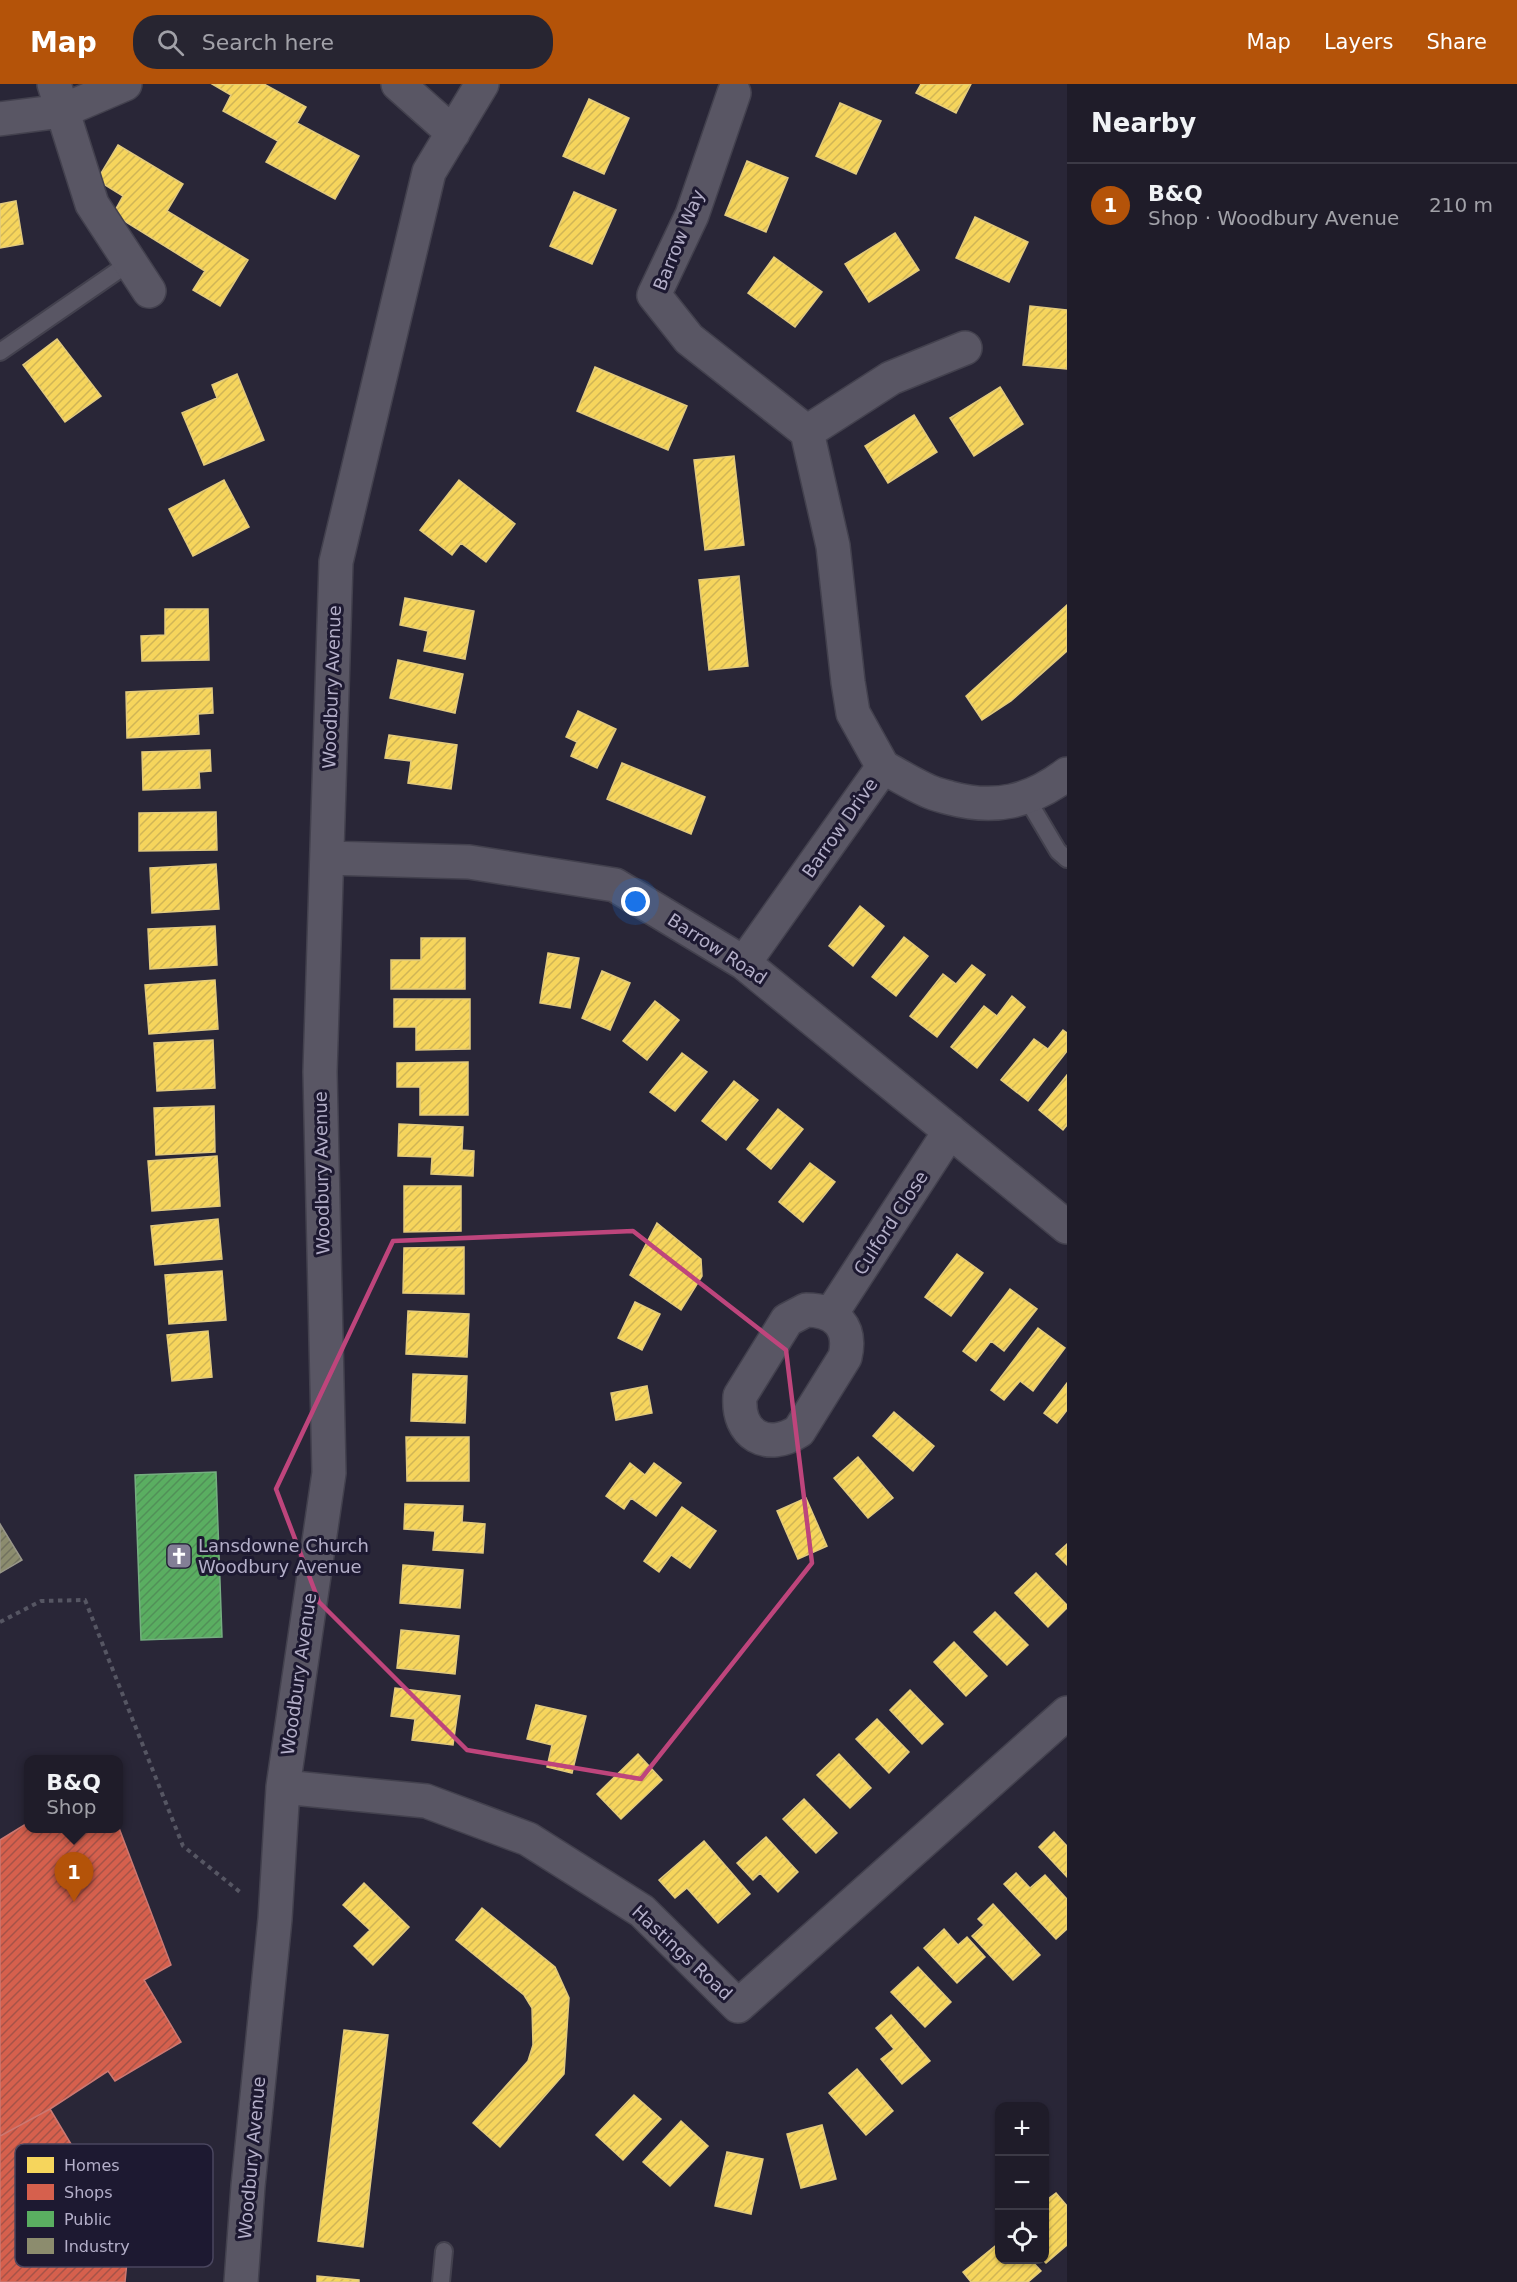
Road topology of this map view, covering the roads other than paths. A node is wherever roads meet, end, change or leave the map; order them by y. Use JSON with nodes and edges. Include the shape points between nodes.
{"nodes":[{"id":1,"x":125,"y":84,"type":"edge"},
{"id":2,"x":398,"y":84,"type":"edge"},
{"id":3,"x":482,"y":84,"type":"edge"},
{"id":4,"x":734,"y":93,"type":"dead end"},
{"id":5,"x":58,"y":98,"type":"edge"},
{"id":6,"x":0,"y":119,"type":"edge"},
{"id":7,"x":453,"y":133,"type":"junction"},
{"id":8,"x":129,"y":263,"type":"junction"},
{"id":9,"x":149,"y":291,"type":"dead end"},
{"id":10,"x":965,"y":348,"type":"dead end"},
{"id":11,"x":0,"y":352,"type":"edge"},
{"id":12,"x":807,"y":432,"type":"junction"},
{"id":13,"x":883,"y":767,"type":"junction"},
{"id":14,"x":1067,"y":774,"type":"edge"},
{"id":15,"x":1026,"y":797,"type":"junction"},
{"id":16,"x":327,"y":858,"type":"junction"},
{"id":17,"x":1067,"y":859,"type":"edge"},
{"id":18,"x":744,"y":963,"type":"junction"},
{"id":19,"x":950,"y":1131,"type":"junction"},
{"id":20,"x":1067,"y":1227,"type":"edge"},
{"id":21,"x":831,"y":1314,"type":"dead end"},
{"id":22,"x":1067,"y":1713,"type":"edge"},
{"id":23,"x":283,"y":1787,"type":"junction"},
{"id":24,"x":444,"y":2251,"type":"dead end"},
{"id":25,"x":241,"y":2282,"type":"edge"},
{"id":26,"x":441,"y":2282,"type":"edge"}],
"edges":[{"from":1,"to":5,"type":"street"},
{"from":2,"to":7,"type":"street"},
{"from":3,"to":7,"type":"street","name":"Woodbury Avenue"},
{"from":4,"to":12,"type":"street","name":"Barrow Way","via":[[692,215],[654,295],[689,339]]},
{"from":5,"to":6,"type":"street"},
{"from":5,"to":8,"type":"street","via":[[92,204]]},
{"from":7,"to":16,"type":"street","name":"Woodbury Avenue","via":[[429,172],[336,562]]},
{"from":8,"to":9,"type":"street"},
{"from":8,"to":11,"type":"lane"},
{"from":10,"to":12,"type":"street","via":[[891,378]]},
{"from":12,"to":13,"type":"street","via":[[833,546],[853,713]]},
{"from":13,"to":15,"type":"street","name":"Barrow Drive","via":[[930,792],[963,801],[993,804]]},
{"from":13,"to":18,"type":"street","name":"Barrow Drive"},
{"from":14,"to":15,"type":"street","name":"Barrow Drive"},
{"from":15,"to":17,"type":"lane","via":[[1058,851]]},
{"from":16,"to":18,"type":"street","name":"Barrow Road","via":[[469,862],[615,885]]},
{"from":16,"to":23,"type":"street","name":"Woodbury Avenue","via":[[320,1072],[329,1473]]},
{"from":18,"to":19,"type":"street","name":"Barrow Road"},
{"from":19,"to":20,"type":"street","name":"Barrow Road"},
{"from":19,"to":21,"type":"street","name":"Culford Close"},
{"from":22,"to":23,"type":"street","name":"Hastings Road","via":[[738,2006],[642,1911],[528,1839],[426,1801]]},
{"from":23,"to":25,"type":"street","name":"Woodbury Avenue","via":[[275,1920]]},
{"from":24,"to":26,"type":"lane"}]}
